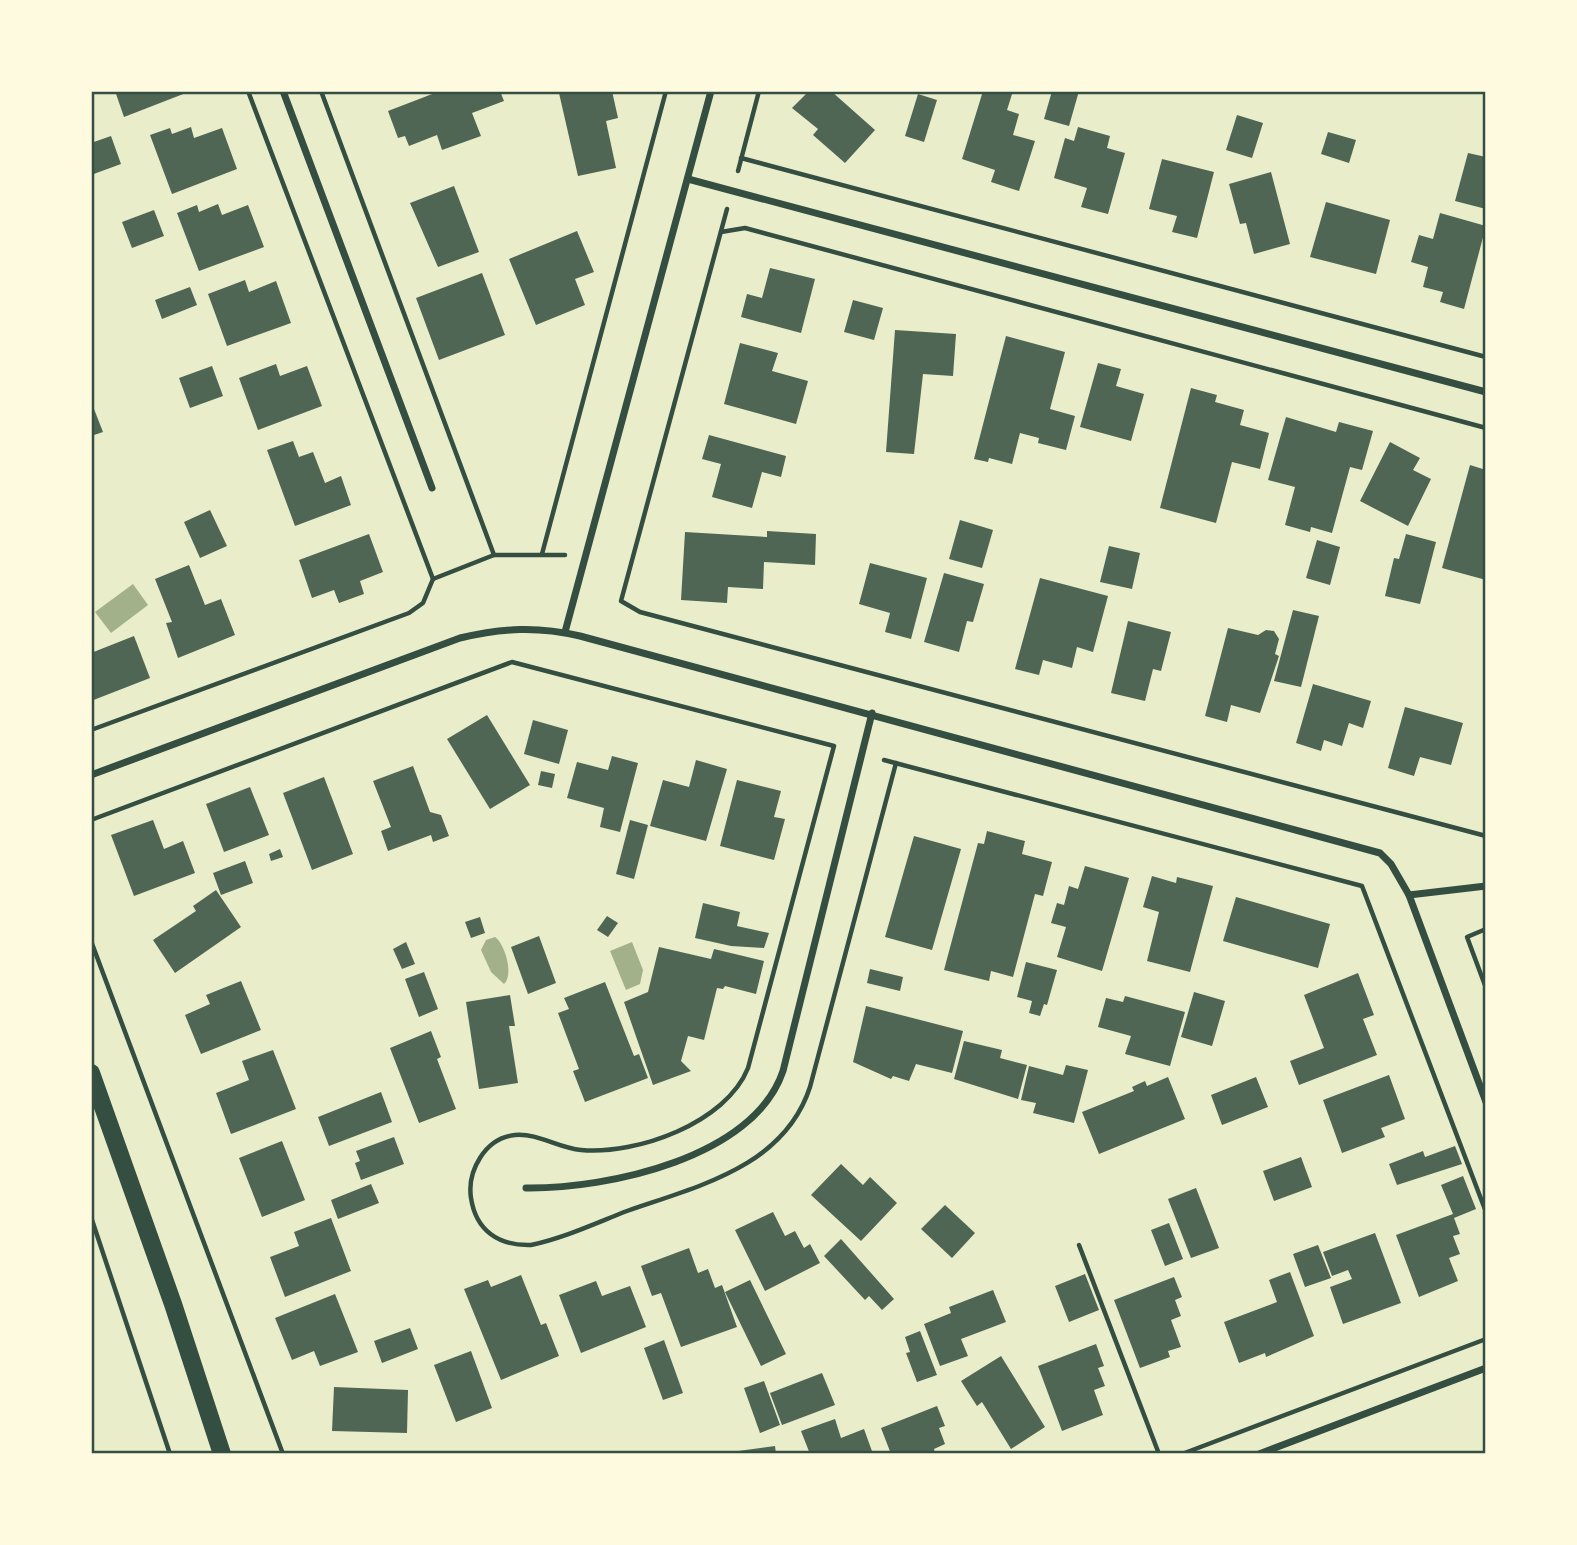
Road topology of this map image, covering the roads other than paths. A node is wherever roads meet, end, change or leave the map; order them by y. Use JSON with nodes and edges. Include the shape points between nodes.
{"nodes":[{"id":1,"x":283,"y":91,"type":"edge"},
{"id":2,"x":711,"y":91,"type":"edge"},
{"id":3,"x":688,"y":179,"type":"junction"},
{"id":4,"x":1486,"y":392,"type":"edge"},
{"id":5,"x":432,"y":488,"type":"dead end"},
{"id":6,"x":565,"y":632,"type":"junction"},
{"id":7,"x":872,"y":713,"type":"junction"},
{"id":8,"x":91,"y":775,"type":"edge"},
{"id":9,"x":1486,"y":886,"type":"edge"},
{"id":10,"x":1409,"y":895,"type":"junction"},
{"id":11,"x":91,"y":1073,"type":"edge"},
{"id":12,"x":1486,"y":1102,"type":"edge"},
{"id":13,"x":526,"y":1188,"type":"dead end"},
{"id":14,"x":1486,"y":1368,"type":"edge"},
{"id":15,"x":222,"y":1454,"type":"edge"},
{"id":16,"x":1259,"y":1454,"type":"edge"}],
"edges":[{"from":1,"to":5,"type":"street"},
{"from":2,"to":3,"type":"street"},
{"from":3,"to":4,"type":"street"},
{"from":3,"to":6,"type":"street"},
{"from":6,"to":7,"type":"street"},
{"from":6,"to":8,"type":"street","via":[[512,627],[460,638]]},
{"from":7,"to":10,"type":"street","via":[[1363,846],[1391,864]]},
{"from":7,"to":13,"type":"street","via":[[774,1094],[745,1126],[724,1140],[638,1174],[596,1185]]},
{"from":9,"to":10,"type":"street"},
{"from":10,"to":12,"type":"street"},
{"from":11,"to":15,"type":"main road"},
{"from":14,"to":16,"type":"street"}]}
